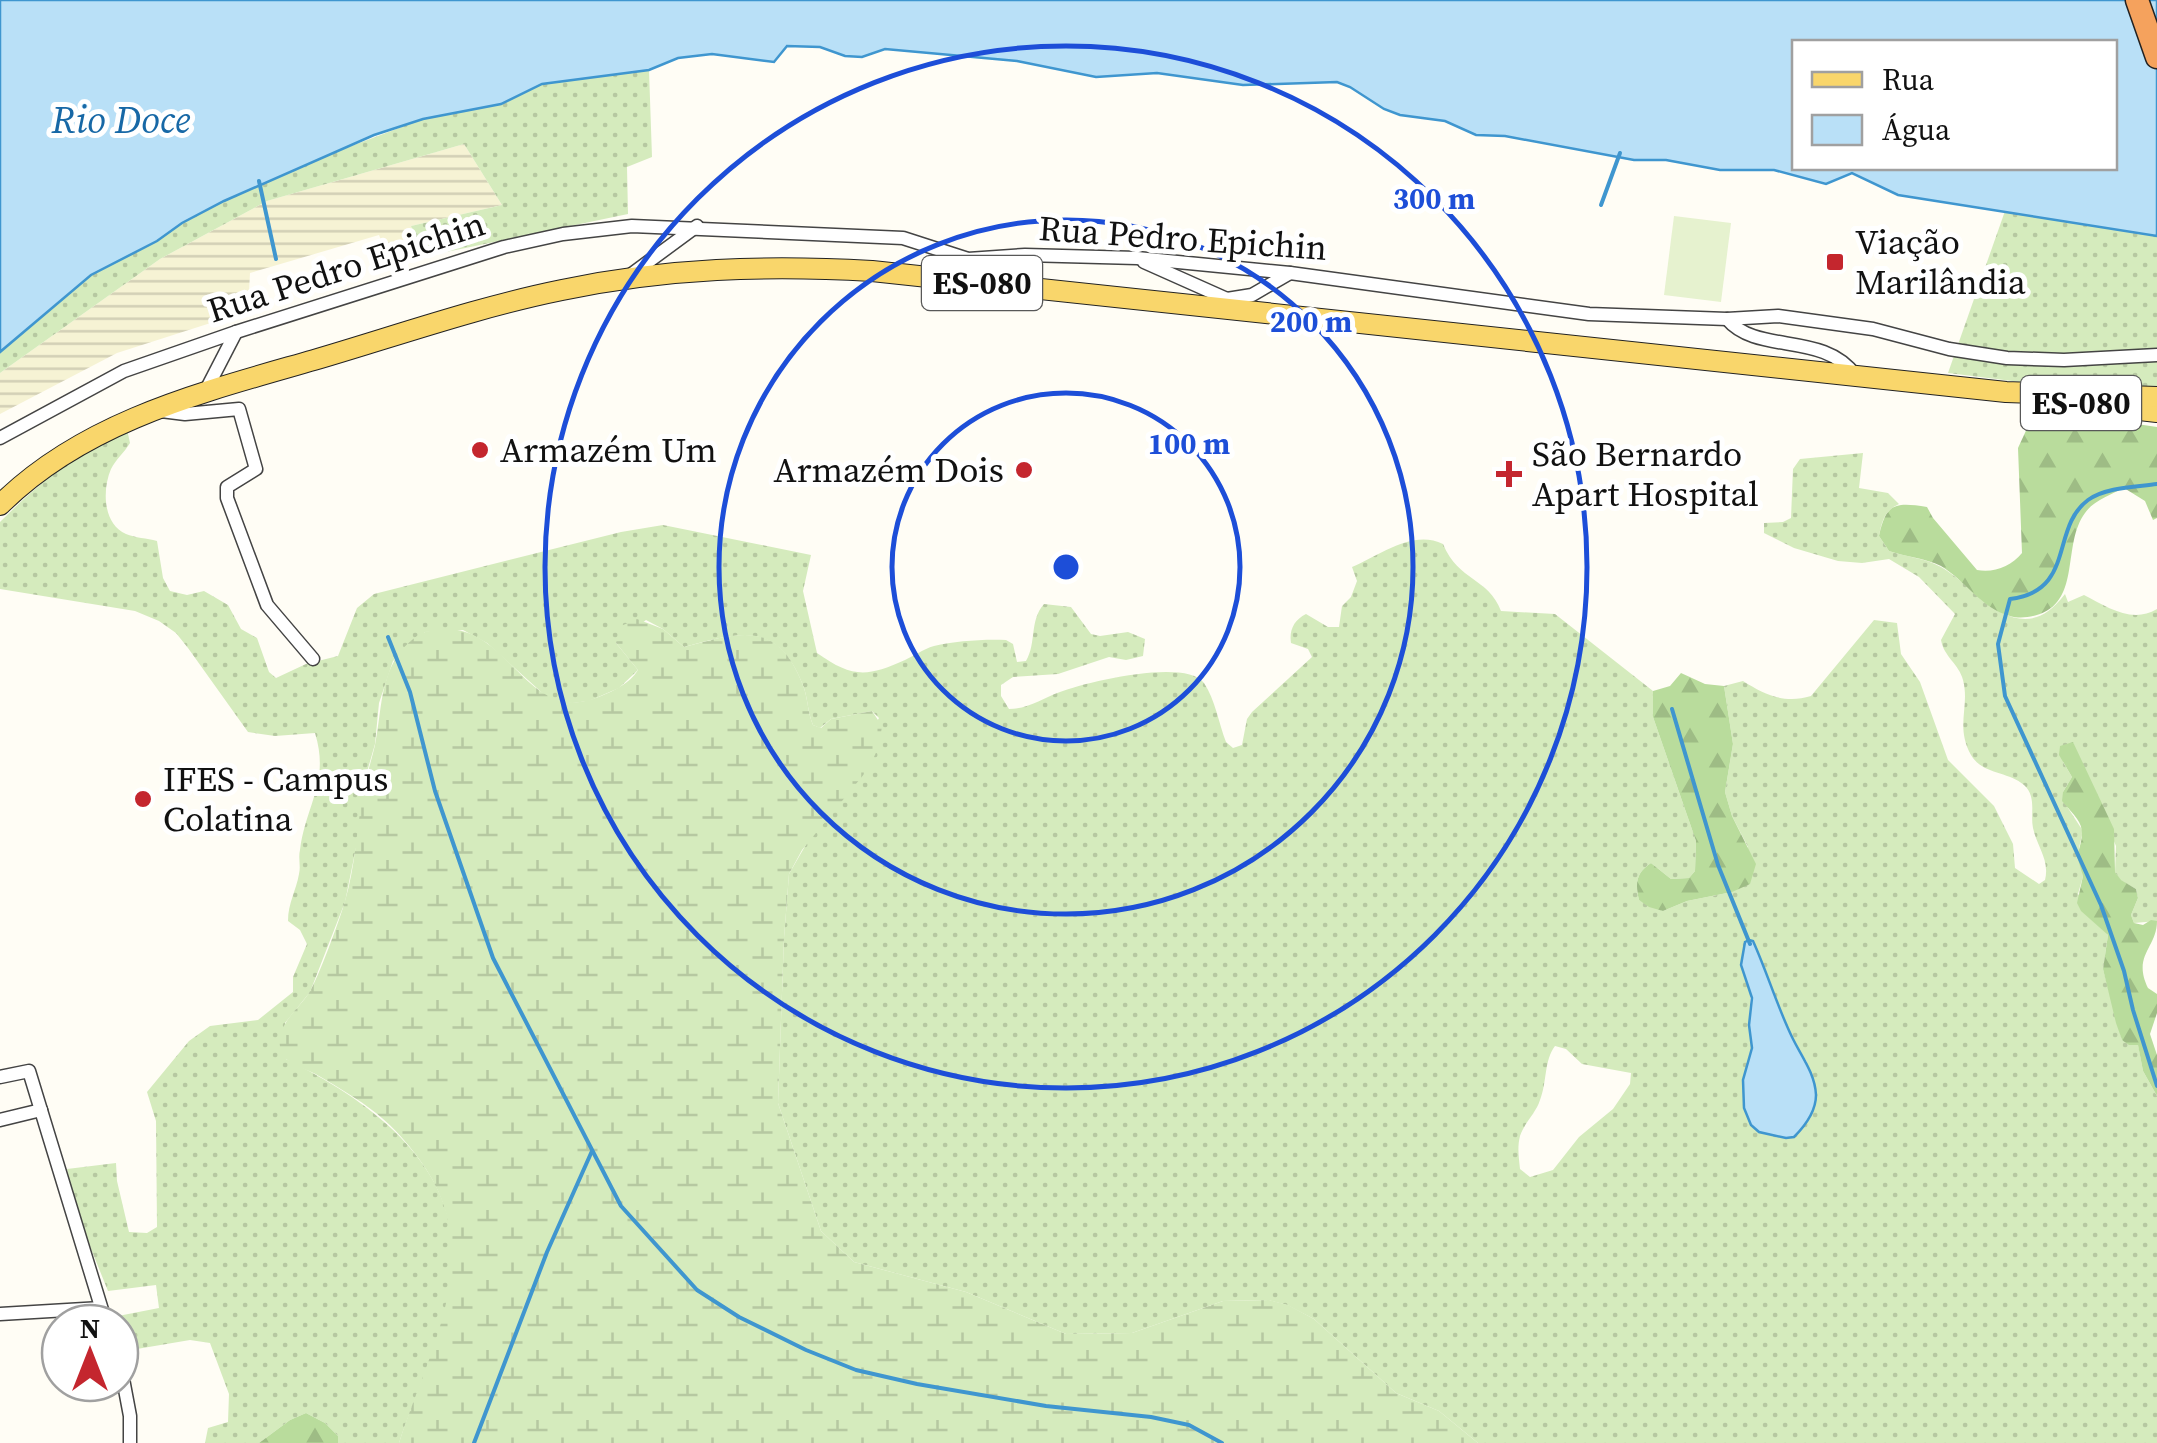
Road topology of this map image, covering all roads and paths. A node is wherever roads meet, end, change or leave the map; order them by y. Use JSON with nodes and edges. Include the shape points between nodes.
{"nodes":[{"id":1,"x":2137,"y":0,"type":"edge"},
{"id":2,"x":2157,"y":57,"type":"edge"},
{"id":3,"x":697,"y":226,"type":"junction"},
{"id":4,"x":1138,"y":258,"type":"junction"},
{"id":5,"x":1290,"y":273,"type":"junction"},
{"id":6,"x":627,"y":278,"type":"junction"},
{"id":7,"x":1227,"y":305,"type":"junction"},
{"id":8,"x":1727,"y":319,"type":"junction"},
{"id":9,"x":236,"y":332,"type":"junction"},
{"id":10,"x":2157,"y":354,"type":"edge"},
{"id":11,"x":1855,"y":375,"type":"junction"},
{"id":12,"x":206,"y":392,"type":"junction"},
{"id":13,"x":2006,"y":392,"type":"junction"},
{"id":14,"x":2157,"y":397,"type":"edge"},
{"id":15,"x":154,"y":410,"type":"junction"},
{"id":16,"x":2157,"y":412,"type":"edge"},
{"id":17,"x":0,"y":438,"type":"edge"},
{"id":18,"x":0,"y":505,"type":"edge"},
{"id":19,"x":313,"y":659,"type":"dead end"},
{"id":20,"x":0,"y":1077,"type":"edge"},
{"id":21,"x":41,"y":1110,"type":"junction"},
{"id":22,"x":0,"y":1120,"type":"edge"},
{"id":23,"x":99,"y":1303,"type":"edge"},
{"id":24,"x":40,"y":1312,"type":"edge"},
{"id":25,"x":0,"y":1314,"type":"edge"},
{"id":26,"x":128,"y":1403,"type":"edge"},
{"id":27,"x":130,"y":1443,"type":"edge"}],
"edges":[{"from":1,"to":2,"type":"highway"},
{"from":3,"to":4,"type":"street","name":"Rua Pedro Epichin","via":[[904,238],[968,260]]},
{"from":3,"to":6,"type":"street"},
{"from":3,"to":9,"type":"street","name":"Rua Pedro Epichin","via":[[632,226],[504,247]]},
{"from":4,"to":5,"type":"street","name":"Rua Pedro Epichin"},
{"from":4,"to":7,"type":"street"},
{"from":5,"to":7,"type":"street"},
{"from":5,"to":8,"type":"street","name":"Rua Pedro Epichin","via":[[1589,314]]},
{"from":6,"to":7,"type":"main road","number":"ES-080","via":[[806,267]]},
{"from":6,"to":12,"type":"main road","number":"ES-080","via":[[512,302]]},
{"from":7,"to":11,"type":"main road","number":"ES-080"},
{"from":8,"to":10,"type":"street","name":"Rua Pedro Epichin","via":[[1778,316],[1873,328],[2007,358]]},
{"from":8,"to":11,"type":"street","via":[[1747,333],[1828,352]]},
{"from":9,"to":12,"type":"street"},
{"from":9,"to":17,"type":"street","name":"Rua Pedro Epichin","via":[[124,371]]},
{"from":11,"to":13,"type":"main road","number":"ES-080"},
{"from":12,"to":15,"type":"main road","number":"ES-080"},
{"from":13,"to":14,"type":"main road","number":"ES-080"},
{"from":13,"to":16,"type":"main road","number":"ES-080"},
{"from":15,"to":18,"type":"main road","number":"ES-080","via":[[46,466]]},
{"from":15,"to":19,"type":"street","via":[[239,409],[256,470],[228,488],[227,498],[267,606]]},
{"from":20,"to":21,"type":"street","via":[[30,1072]]},
{"from":21,"to":22,"type":"street"},
{"from":21,"to":23,"type":"street"},
{"from":24,"to":25,"type":"street"},
{"from":26,"to":27,"type":"street"}]}
